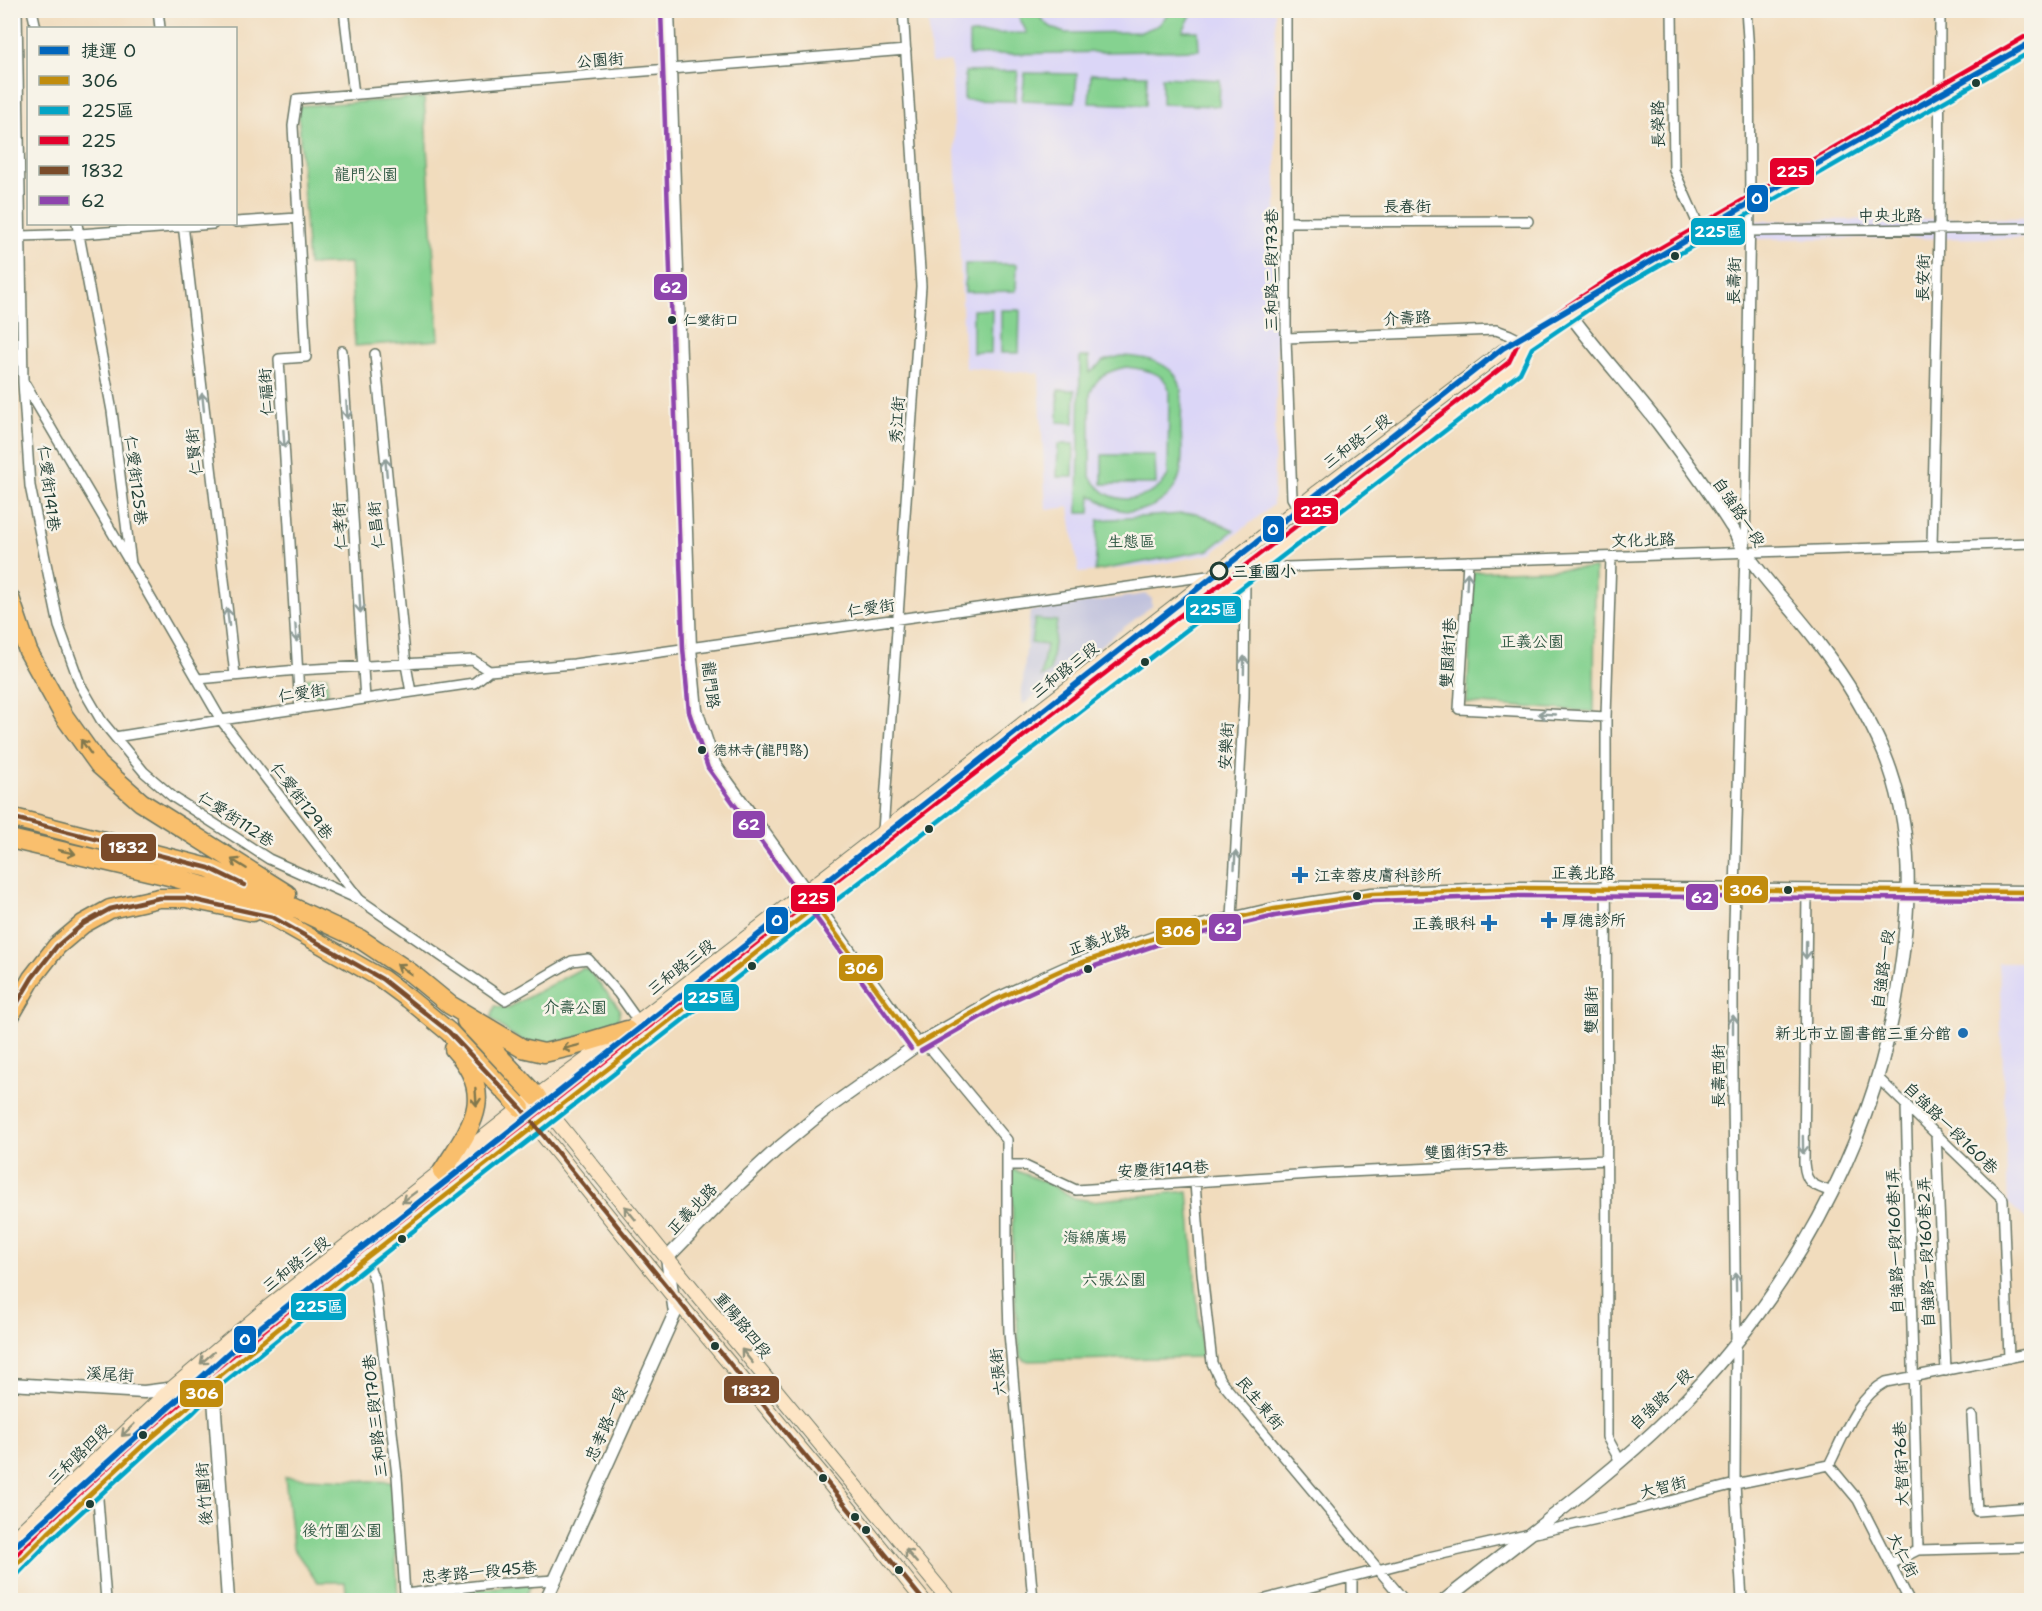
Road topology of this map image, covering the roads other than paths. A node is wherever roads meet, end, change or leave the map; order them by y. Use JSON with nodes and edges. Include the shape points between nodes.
{"nodes":[{"id":1,"x":17,"y":10,"type":"edge"},
{"id":2,"x":32,"y":10,"type":"edge"},
{"id":3,"x":158,"y":10,"type":"edge"},
{"id":4,"x":344,"y":10,"type":"edge"},
{"id":5,"x":668,"y":10,"type":"edge"},
{"id":6,"x":903,"y":10,"type":"edge"},
{"id":7,"x":1286,"y":10,"type":"edge"},
{"id":8,"x":1672,"y":10,"type":"edge"},
{"id":9,"x":1746,"y":10,"type":"edge"},
{"id":10,"x":1940,"y":10,"type":"edge"},
{"id":11,"x":36,"y":27,"type":"edge"},
{"id":12,"x":160,"y":27,"type":"edge"},
{"id":13,"x":2031,"y":42,"type":"edge"},
{"id":14,"x":906,"y":50,"type":"junction"},
{"id":15,"x":669,"y":69,"type":"junction"},
{"id":16,"x":354,"y":94,"type":"junction"},
{"id":17,"x":1939,"y":96,"type":"junction"},
{"id":18,"x":297,"y":99,"type":"joint"},
{"id":19,"x":1750,"y":204,"type":"junction"},
{"id":20,"x":298,"y":218,"type":"junction"},
{"id":21,"x":1528,"y":221,"type":"dead end"},
{"id":22,"x":237,"y":222,"type":"edge"},
{"id":23,"x":1286,"y":222,"type":"junction"},
{"id":24,"x":77,"y":225,"type":"edge"},
{"id":25,"x":173,"y":225,"type":"edge"},
{"id":26,"x":183,"y":225,"type":"edge"},
{"id":27,"x":2031,"y":228,"type":"edge"},
{"id":28,"x":1939,"y":229,"type":"junction"},
{"id":29,"x":1704,"y":230,"type":"junction"},
{"id":30,"x":1749,"y":231,"type":"junction"},
{"id":31,"x":80,"y":234,"type":"junction"},
{"id":32,"x":22,"y":236,"type":"junction"},
{"id":33,"x":1569,"y":313,"type":"junction"},
{"id":34,"x":1286,"y":338,"type":"junction"},
{"id":35,"x":1526,"y":343,"type":"junction"},
{"id":36,"x":342,"y":351,"type":"dead end"},
{"id":37,"x":375,"y":354,"type":"dead end"},
{"id":38,"x":23,"y":382,"type":"junction"},
{"id":39,"x":1298,"y":509,"type":"junction"},
{"id":40,"x":1308,"y":525,"type":"junction"},
{"id":41,"x":2031,"y":543,"type":"edge"},
{"id":42,"x":1932,"y":546,"type":"junction"},
{"id":43,"x":1745,"y":552,"type":"junction"},
{"id":44,"x":1611,"y":556,"type":"junction"},
{"id":45,"x":1468,"y":561,"type":"junction"},
{"id":46,"x":131,"y":564,"type":"junction"},
{"id":47,"x":1250,"y":571,"type":"junction"},
{"id":48,"x":1215,"y":575,"type":"junction"},
{"id":49,"x":10,"y":598,"type":"edge"},
{"id":50,"x":899,"y":620,"type":"junction"},
{"id":51,"x":690,"y":648,"type":"junction"},
{"id":52,"x":405,"y":665,"type":"junction"},
{"id":53,"x":364,"y":667,"type":"junction"},
{"id":54,"x":298,"y":670,"type":"junction"},
{"id":55,"x":489,"y":671,"type":"junction"},
{"id":56,"x":235,"y":675,"type":"junction"},
{"id":57,"x":198,"y":679,"type":"junction"},
{"id":58,"x":411,"y":692,"type":"junction"},
{"id":59,"x":365,"y":699,"type":"junction"},
{"id":60,"x":300,"y":708,"type":"junction"},
{"id":61,"x":1606,"y":717,"type":"junction"},
{"id":62,"x":221,"y":720,"type":"junction"},
{"id":63,"x":115,"y":737,"type":"junction"},
{"id":64,"x":10,"y":817,"type":"edge"},
{"id":65,"x":883,"y":831,"type":"junction"},
{"id":66,"x":10,"y":838,"type":"edge"},
{"id":67,"x":1606,"y":890,"type":"junction"},
{"id":68,"x":805,"y":891,"type":"junction"},
{"id":69,"x":1736,"y":891,"type":"junction"},
{"id":70,"x":1807,"y":891,"type":"junction"},
{"id":71,"x":1908,"y":892,"type":"junction"},
{"id":72,"x":2031,"y":892,"type":"edge"},
{"id":73,"x":360,"y":900,"type":"junction"},
{"id":74,"x":816,"y":906,"type":"junction"},
{"id":75,"x":272,"y":917,"type":"junction"},
{"id":76,"x":1232,"y":918,"type":"junction"},
{"id":77,"x":360,"y":939,"type":"junction"},
{"id":78,"x":409,"y":999,"type":"junction"},
{"id":79,"x":450,"y":1005,"type":"junction"},
{"id":80,"x":10,"y":1016,"type":"edge"},
{"id":81,"x":633,"y":1026,"type":"junction"},
{"id":82,"x":917,"y":1045,"type":"junction"},
{"id":83,"x":1878,"y":1077,"type":"junction"},
{"id":84,"x":537,"y":1097,"type":"junction"},
{"id":85,"x":1906,"y":1104,"type":"junction"},
{"id":86,"x":521,"y":1108,"type":"junction"},
{"id":87,"x":551,"y":1114,"type":"junction"},
{"id":88,"x":536,"y":1126,"type":"junction"},
{"id":89,"x":1936,"y":1133,"type":"junction"},
{"id":90,"x":1607,"y":1160,"type":"junction"},
{"id":91,"x":1008,"y":1165,"type":"junction"},
{"id":92,"x":442,"y":1172,"type":"junction"},
{"id":93,"x":1326,"y":1173,"type":"joint"},
{"id":94,"x":1195,"y":1183,"type":"junction"},
{"id":95,"x":1832,"y":1192,"type":"junction"},
{"id":96,"x":358,"y":1237,"type":"junction"},
{"id":97,"x":366,"y":1257,"type":"junction"},
{"id":98,"x":667,"y":1258,"type":"junction"},
{"id":99,"x":673,"y":1296,"type":"junction"},
{"id":100,"x":1737,"y":1340,"type":"junction"},
{"id":101,"x":2031,"y":1353,"type":"edge"},
{"id":102,"x":2009,"y":1358,"type":"junction"},
{"id":103,"x":1946,"y":1371,"type":"junction"},
{"id":104,"x":1914,"y":1377,"type":"junction"},
{"id":105,"x":10,"y":1384,"type":"edge"},
{"id":106,"x":171,"y":1389,"type":"junction"},
{"id":107,"x":206,"y":1389,"type":"junction"},
{"id":108,"x":1972,"y":1416,"type":"dead end"},
{"id":109,"x":1620,"y":1461,"type":"junction"},
{"id":110,"x":1829,"y":1465,"type":"junction"},
{"id":111,"x":1735,"y":1484,"type":"junction"},
{"id":112,"x":97,"y":1487,"type":"junction"},
{"id":113,"x":2031,"y":1507,"type":"edge"},
{"id":114,"x":1529,"y":1533,"type":"junction"},
{"id":115,"x":10,"y":1542,"type":"edge"},
{"id":116,"x":2029,"y":1547,"type":"dead end"},
{"id":117,"x":1918,"y":1550,"type":"junction"},
{"id":118,"x":1890,"y":1564,"type":"junction"},
{"id":119,"x":1378,"y":1570,"type":"junction"},
{"id":120,"x":10,"y":1572,"type":"edge"},
{"id":121,"x":1352,"y":1578,"type":"junction"},
{"id":122,"x":555,"y":1580,"type":"junction"},
{"id":123,"x":405,"y":1594,"type":"joint"},
{"id":124,"x":106,"y":1600,"type":"edge"},
{"id":125,"x":228,"y":1600,"type":"edge"},
{"id":126,"x":546,"y":1600,"type":"edge"},
{"id":127,"x":923,"y":1600,"type":"edge"},
{"id":128,"x":949,"y":1600,"type":"edge"},
{"id":129,"x":1033,"y":1600,"type":"edge"},
{"id":130,"x":1262,"y":1600,"type":"edge"},
{"id":131,"x":1352,"y":1600,"type":"edge"},
{"id":132,"x":1404,"y":1600,"type":"edge"},
{"id":133,"x":1445,"y":1600,"type":"edge"},
{"id":134,"x":1742,"y":1600,"type":"edge"},
{"id":135,"x":1909,"y":1600,"type":"edge"}],
"edges":[{"from":1,"to":32,"type":"street","name":"仁愛街141巷"},
{"from":2,"to":11,"type":"street"},
{"from":3,"to":12,"type":"street"},
{"from":4,"to":16,"type":"street"},
{"from":5,"to":15,"type":"street","name":"龍門路"},
{"from":6,"to":14,"type":"street","name":"秀江街"},
{"from":7,"to":23,"type":"street","name":"三和路二段173巷"},
{"from":8,"to":29,"type":"street","name":"長榮路","via":[[1674,170]]},
{"from":9,"to":19,"type":"street","name":"長壽街"},
{"from":10,"to":17,"type":"street","name":"長安街"},
{"from":13,"to":17,"type":"main road","name":"三和路二段"},
{"from":14,"to":15,"type":"street","name":"公園街"},
{"from":14,"to":50,"type":"street","name":"秀江街","via":[[921,286]]},
{"from":15,"to":16,"type":"street","name":"公園街"},
{"from":15,"to":51,"type":"street","name":"龍門路"},
{"from":16,"to":18,"type":"street","name":"公園街"},
{"from":17,"to":19,"type":"main road","name":"三和路二段"},
{"from":17,"to":28,"type":"street","name":"長安街"},
{"from":18,"to":20,"type":"street","name":"仁福街","via":[[293,126]]},
{"from":19,"to":29,"type":"main road","name":"三和路二段"},
{"from":19,"to":30,"type":"street","name":"長壽街"},
{"from":20,"to":22,"type":"street"},
{"from":20,"to":54,"type":"street","name":"仁福街","one_way":true,"via":[[306,357],[279,359]]},
{"from":21,"to":23,"type":"street","name":"長春街"},
{"from":23,"to":34,"type":"street","name":"三和路二段173巷"},
{"from":24,"to":31,"type":"street","name":"仁愛街125巷"},
{"from":25,"to":31,"type":"street"},
{"from":56,"to":26,"type":"street","name":"仁賢街","one_way":true},
{"from":27,"to":28,"type":"street","name":"中央北路"},
{"from":28,"to":30,"type":"street","name":"中央北路"},
{"from":28,"to":42,"type":"street","name":"長安街"},
{"from":29,"to":33,"type":"main road","name":"三和路二段"},
{"from":30,"to":43,"type":"street","name":"長壽街"},
{"from":31,"to":32,"type":"street"},
{"from":31,"to":46,"type":"street","name":"仁愛街125巷","via":[[112,411]]},
{"from":32,"to":38,"type":"street","name":"仁愛街141巷"},
{"from":33,"to":35,"type":"main road","name":"三和路二段"},
{"from":33,"to":43,"type":"street","name":"自強路一段","via":[[1658,423],[1732,527]]},
{"from":34,"to":35,"type":"street","name":"介壽路","via":[[1496,330]]},
{"from":34,"to":39,"type":"street","name":"三和路二段173巷","via":[[1292,498]]},
{"from":35,"to":39,"type":"main road","name":"三和路二段","via":[[1503,351]]},
{"from":35,"to":40,"type":"main road","name":"三和路二段","via":[[1515,367]]},
{"from":36,"to":53,"type":"street","name":"仁孝街","one_way":true},
{"from":52,"to":37,"type":"street","name":"仁昌街","one_way":true},
{"from":38,"to":46,"type":"street"},
{"from":38,"to":63,"type":"street","name":"仁愛街141巷","via":[[30,486],[58,626],[80,684]]},
{"from":39,"to":40,"type":"street","name":"三和路二段173巷"},
{"from":39,"to":48,"type":"main road","name":"三和路二段"},
{"from":40,"to":47,"type":"main road","name":"三和路二段"},
{"from":41,"to":42,"type":"street","name":"文化北路"},
{"from":42,"to":43,"type":"street","name":"文化北路"},
{"from":43,"to":44,"type":"street","name":"文化北路"},
{"from":43,"to":69,"type":"street","name":"長壽西街"},
{"from":43,"to":71,"type":"street","name":"自強路一段","via":[[1820,645],[1883,750],[1902,814]]},
{"from":44,"to":45,"type":"street","name":"文化北路"},
{"from":44,"to":61,"type":"street","name":"雙園街"},
{"from":45,"to":47,"type":"street","name":"文化北路"},
{"from":61,"to":45,"type":"street","name":"雙園街1巷","one_way":true,"via":[[1459,709]]},
{"from":46,"to":57,"type":"street","name":"仁愛街125巷"},
{"from":47,"to":48,"type":"street","name":"仁愛街"},
{"from":47,"to":74,"type":"main road"},
{"from":76,"to":47,"type":"street","name":"安樂街","one_way":true},
{"from":48,"to":50,"type":"street","name":"仁愛街"},
{"from":48,"to":65,"type":"main road","name":"三和路三段"},
{"from":77,"to":49,"type":"highway","one_way":true,"via":[[141,802],[99,765],[64,716],[28,651]]},
{"from":50,"to":51,"type":"street","name":"仁愛街"},
{"from":50,"to":65,"type":"street","name":"秀江街"},
{"from":51,"to":55,"type":"street","name":"仁愛街"},
{"from":51,"to":68,"type":"street","name":"龍門路","via":[[696,710],[714,764]]},
{"from":52,"to":53,"type":"street","name":"仁愛街"},
{"from":52,"to":55,"type":"street","name":"仁愛街","via":[[473,660]]},
{"from":52,"to":58,"type":"street","name":"仁昌街"},
{"from":53,"to":54,"type":"street","name":"仁愛街"},
{"from":53,"to":59,"type":"street","name":"仁孝街"},
{"from":54,"to":56,"type":"street","name":"仁愛街"},
{"from":54,"to":60,"type":"street","name":"仁福街"},
{"from":55,"to":58,"type":"street","name":"仁愛街","via":[[474,683]]},
{"from":56,"to":57,"type":"street","name":"仁愛街"},
{"from":57,"to":62,"type":"street","name":"仁愛街125巷"},
{"from":58,"to":59,"type":"street","name":"仁愛街"},
{"from":59,"to":60,"type":"street","name":"仁愛街"},
{"from":60,"to":62,"type":"street","name":"仁愛街"},
{"from":61,"to":67,"type":"street","name":"雙園街"},
{"from":62,"to":63,"type":"street","name":"仁愛街"},
{"from":62,"to":73,"type":"street","name":"仁愛街129巷"},
{"from":63,"to":73,"type":"street","name":"仁愛街112巷","via":[[144,772],[173,797],[269,859]]},
{"from":64,"to":77,"type":"highway","via":[[209,868]]},
{"from":65,"to":68,"type":"main road","name":"三和路三段"},
{"from":66,"to":75,"type":"highway","one_way":true,"via":[[237,896]]},
{"from":67,"to":69,"type":"street","name":"正義北路"},
{"from":67,"to":76,"type":"street","name":"正義北路","via":[[1520,888],[1372,894]]},
{"from":67,"to":90,"type":"street","name":"雙園街"},
{"from":68,"to":74,"type":"street","name":"龍門路"},
{"from":68,"to":81,"type":"main road","name":"三和路三段"},
{"from":69,"to":70,"type":"street","name":"正義北路"},
{"from":100,"to":69,"type":"street","name":"長壽西街","one_way":true,"via":[[1733,1093]]},
{"from":70,"to":71,"type":"street","name":"正義北路"},
{"from":70,"to":95,"type":"street","one_way":true,"via":[[1804,1163],[1809,1183]]},
{"from":71,"to":72,"type":"street","name":"正義北路"},
{"from":71,"to":83,"type":"street","name":"自強路一段","via":[[1903,959]]},
{"from":73,"to":81,"type":"street","via":[[506,1000],[572,961],[588,959],[618,993]]},
{"from":74,"to":82,"type":"street","name":"龍門路"},
{"from":74,"to":87,"type":"main road"},
{"from":75,"to":78,"type":"highway"},
{"from":75,"to":80,"type":"highway","via":[[186,898],[159,898],[110,909],[83,924],[57,946]]},
{"from":76,"to":82,"type":"street","name":"正義北路","via":[[1163,935],[1066,968],[995,1000]]},
{"from":79,"to":77,"type":"highway","one_way":true},
{"from":78,"to":86,"type":"highway","via":[[449,1032]]},
{"from":78,"to":92,"type":"highway","one_way":true,"via":[[462,1058],[474,1081],[478,1100],[472,1123]]},
{"from":81,"to":79,"type":"highway","one_way":true,"via":[[544,1053],[522,1047]]},
{"from":79,"to":84,"type":"highway"},
{"from":81,"to":84,"type":"main road","name":"三和路三段"},
{"from":82,"to":91,"type":"street","name":"六張街","via":[[932,1050],[1007,1140]]},
{"from":82,"to":98,"type":"street","name":"正義北路","via":[[775,1151]]},
{"from":83,"to":85,"type":"street","name":"自強路一段160巷"},
{"from":83,"to":95,"type":"street","name":"自強路一段"},
{"from":84,"to":86,"type":"main road","name":"三和路三段"},
{"from":84,"to":87,"type":"main road","name":"重陽路四段"},
{"from":85,"to":89,"type":"street","name":"自強路一段160巷"},
{"from":85,"to":104,"type":"street","name":"自強路一段160巷1弄"},
{"from":86,"to":88,"type":"main road"},
{"from":86,"to":92,"type":"main road","name":"三和路三段"},
{"from":87,"to":88,"type":"main road"},
{"from":98,"to":87,"type":"main road","name":"重陽路四段","one_way":true},
{"from":88,"to":97,"type":"main road"},
{"from":88,"to":99,"type":"main road"},
{"from":89,"to":102,"type":"street","name":"自強路一段160巷","via":[[2003,1199]]},
{"from":89,"to":103,"type":"street","name":"自強路一段160巷2弄"},
{"from":90,"to":93,"type":"street","name":"雙園街57巷"},
{"from":90,"to":109,"type":"street","name":"雙園街","via":[[1606,1437]]},
{"from":91,"to":94,"type":"street","name":"安慶街149巷","via":[[1023,1165],[1076,1190]]},
{"from":91,"to":129,"type":"street","name":"六張街","via":[[1009,1333]]},
{"from":92,"to":96,"type":"main road","name":"三和路三段","one_way":true},
{"from":93,"to":94,"type":"street","name":"安慶街149巷"},
{"from":94,"to":119,"type":"street","name":"民生東街","via":[[1212,1363],[1220,1380]]},
{"from":95,"to":100,"type":"street","name":"自強路一段","via":[[1796,1258]]},
{"from":96,"to":97,"type":"street","name":"三和路三段170巷"},
{"from":96,"to":106,"type":"main road","name":"三和路三段","one_way":true},
{"from":97,"to":107,"type":"main road"},
{"from":97,"to":123,"type":"street","name":"三和路三段170巷","via":[[375,1282],[380,1325]]},
{"from":98,"to":99,"type":"street","name":"忠孝路一段"},
{"from":128,"to":98,"type":"main road","name":"重陽路四段","one_way":true},
{"from":99,"to":122,"type":"street","name":"忠孝路一段","via":[[675,1313]]},
{"from":99,"to":127,"type":"main road"},
{"from":100,"to":109,"type":"street","name":"自強路一段","via":[[1706,1378]]},
{"from":100,"to":111,"type":"street","name":"長壽西街"},
{"from":101,"to":102,"type":"street"},
{"from":102,"to":103,"type":"street"},
{"from":103,"to":104,"type":"street"},
{"from":104,"to":110,"type":"street","via":[[1886,1382],[1871,1393],[1857,1411]]},
{"from":104,"to":117,"type":"street","name":"大智街76巷"},
{"from":105,"to":106,"type":"street","name":"溪尾街","via":[[144,1392]]},
{"from":106,"to":107,"type":"street","name":"溪尾街","via":[[199,1385]]},
{"from":106,"to":115,"type":"main road","name":"三和路四段","one_way":true},
{"from":107,"to":112,"type":"main road"},
{"from":107,"to":125,"type":"street","name":"後竹圍街","via":[[214,1398]]},
{"from":108,"to":113,"type":"street","via":[[1977,1511]]},
{"from":109,"to":114,"type":"street","name":"自強路一段"},
{"from":110,"to":111,"type":"street","name":"大智街"},
{"from":110,"to":118,"type":"street","name":"大仁街","via":[[1858,1500]]},
{"from":111,"to":114,"type":"street","name":"大智街"},
{"from":111,"to":134,"type":"street","name":"長壽西街"},
{"from":112,"to":120,"type":"main road"},
{"from":112,"to":124,"type":"street"},
{"from":114,"to":119,"type":"street","name":"大智街"},
{"from":114,"to":133,"type":"street","name":"自強路一段"},
{"from":116,"to":117,"type":"street"},
{"from":117,"to":118,"type":"street"},
{"from":118,"to":135,"type":"street","name":"大仁街"},
{"from":119,"to":121,"type":"street","name":"大智街"},
{"from":119,"to":132,"type":"street","name":"民生東街"},
{"from":121,"to":130,"type":"street","name":"大智街"},
{"from":121,"to":131,"type":"street"},
{"from":122,"to":123,"type":"street","name":"忠孝路一段45巷"},
{"from":122,"to":126,"type":"street","name":"忠孝路一段"}]}
